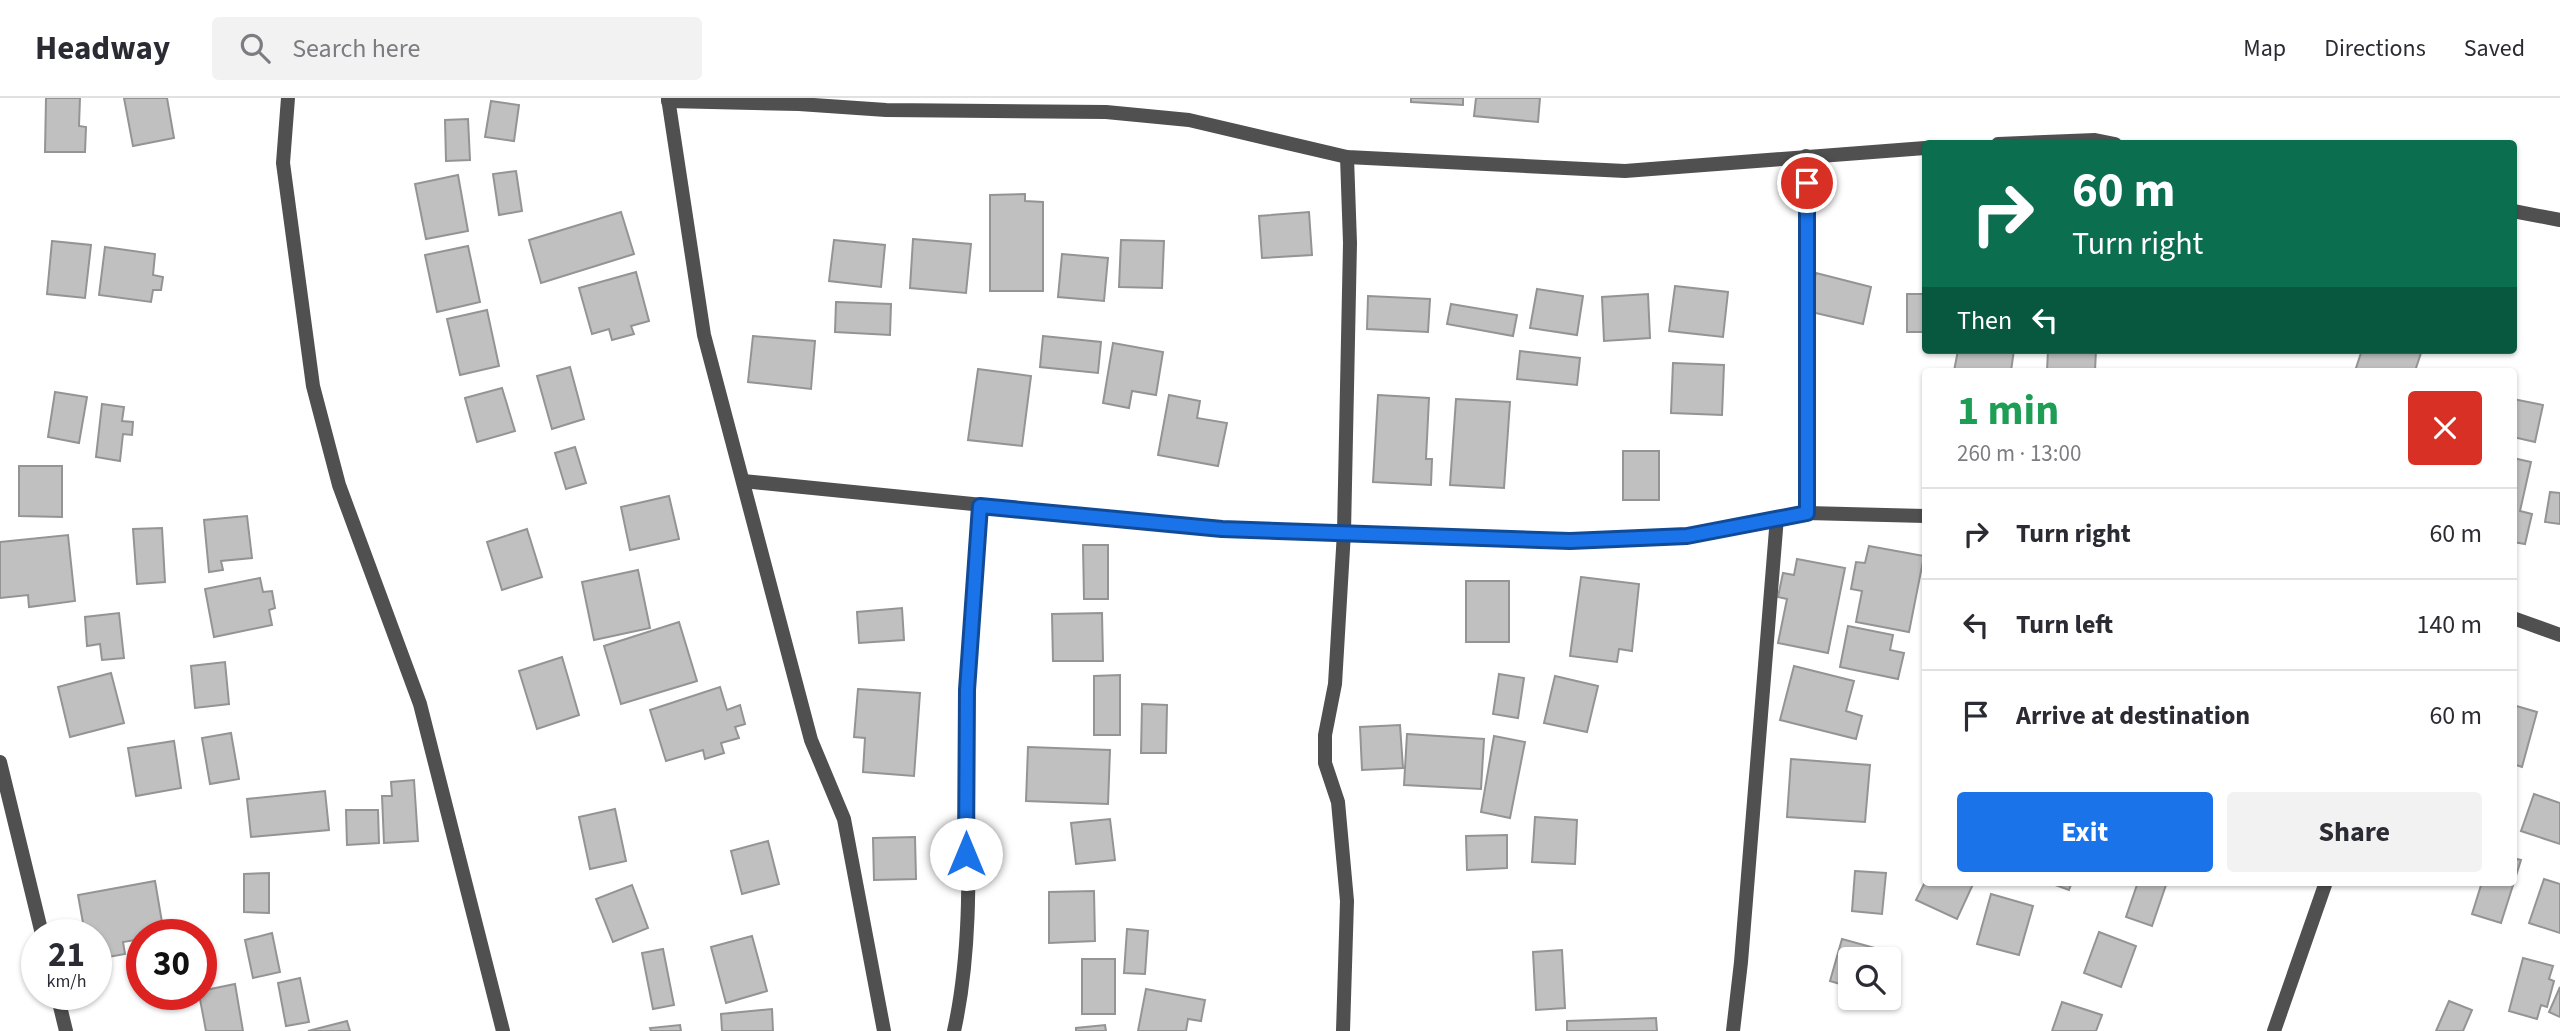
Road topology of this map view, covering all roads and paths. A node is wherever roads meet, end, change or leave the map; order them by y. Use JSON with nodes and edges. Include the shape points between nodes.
{"nodes":[{"id":1,"x":288,"y":98,"type":"edge"},
{"id":2,"x":668,"y":100,"type":"edge"},
{"id":3,"x":1922,"y":148,"type":"edge"},
{"id":4,"x":1806,"y":156,"type":"junction"},
{"id":5,"x":1347,"y":157,"type":"junction"},
{"id":6,"x":2517,"y":212,"type":"edge"},
{"id":7,"x":2560,"y":220,"type":"edge"},
{"id":8,"x":743,"y":481,"type":"junction"},
{"id":9,"x":980,"y":506,"type":"junction"},
{"id":10,"x":1807,"y":513,"type":"junction"},
{"id":11,"x":1922,"y":516,"type":"edge"},
{"id":12,"x":1777,"y":517,"type":"junction"},
{"id":13,"x":1344,"y":532,"type":"junction"},
{"id":14,"x":2517,"y":619,"type":"edge"},
{"id":15,"x":2560,"y":635,"type":"edge"},
{"id":16,"x":0,"y":762,"type":"edge"},
{"id":17,"x":2325,"y":886,"type":"edge"},
{"id":18,"x":38,"y":919,"type":"edge"},
{"id":19,"x":60,"y":1010,"type":"edge"},
{"id":20,"x":65,"y":1031,"type":"edge"},
{"id":21,"x":503,"y":1031,"type":"edge"},
{"id":22,"x":884,"y":1031,"type":"edge"},
{"id":23,"x":954,"y":1031,"type":"edge"},
{"id":24,"x":1343,"y":1031,"type":"edge"},
{"id":25,"x":1733,"y":1031,"type":"edge"},
{"id":26,"x":2274,"y":1031,"type":"edge"}],
"edges":[{"from":1,"to":21,"type":"street","via":[[283,163],[313,386],[339,485],[420,704]]},
{"from":2,"to":5,"type":"street","via":[[886,110],[1106,112],[1189,120]]},
{"from":2,"to":8,"type":"street","via":[[704,335]]},
{"from":3,"to":4,"type":"street"},
{"from":4,"to":5,"type":"street","via":[[1625,171]]},
{"from":4,"to":10,"type":"street"},
{"from":5,"to":13,"type":"street","via":[[1350,243]]},
{"from":6,"to":7,"type":"street"},
{"from":8,"to":9,"type":"street"},
{"from":8,"to":22,"type":"street","via":[[811,740],[844,818]]},
{"from":9,"to":13,"type":"street","via":[[1222,529]]},
{"from":9,"to":23,"type":"street","via":[[967,690],[966,936]]},
{"from":10,"to":11,"type":"street"},
{"from":10,"to":12,"type":"street"},
{"from":12,"to":13,"type":"street","via":[[1687,536],[1582,540]]},
{"from":12,"to":25,"type":"street"},
{"from":13,"to":24,"type":"street","via":[[1335,684],[1325,735],[1325,763],[1338,802],[1346,901]]},
{"from":14,"to":15,"type":"street"},
{"from":16,"to":18,"type":"street"},
{"from":17,"to":26,"type":"street"},
{"from":19,"to":20,"type":"street"}]}
